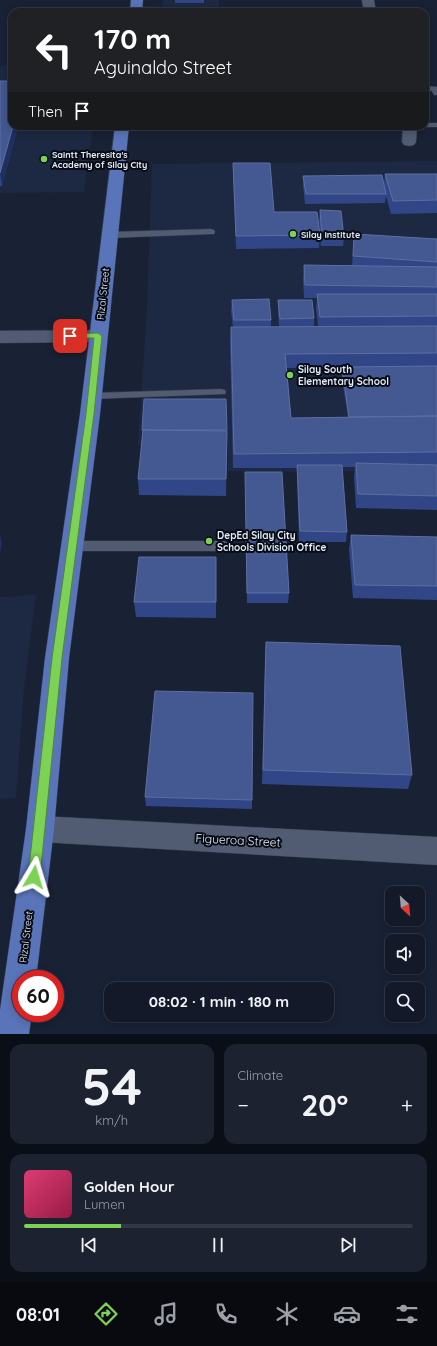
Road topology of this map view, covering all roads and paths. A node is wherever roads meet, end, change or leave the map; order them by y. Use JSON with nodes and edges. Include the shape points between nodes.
{"nodes":[{"id":1,"x":136,"y":7,"type":"edge"},
{"id":2,"x":158,"y":8,"type":"edge"},
{"id":3,"x":429,"y":88,"type":"edge"},
{"id":4,"x":437,"y":93,"type":"edge"},
{"id":5,"x":122,"y":130,"type":"edge"},
{"id":6,"x":410,"y":130,"type":"edge"},
{"id":7,"x":409,"y":142,"type":"dead end"},
{"id":8,"x":211,"y":232,"type":"dead end"},
{"id":9,"x":110,"y":235,"type":"junction"},
{"id":10,"x":98,"y":336,"type":"junction"},
{"id":11,"x":0,"y":337,"type":"edge"},
{"id":12,"x":221,"y":392,"type":"dead end"},
{"id":13,"x":92,"y":396,"type":"junction"},
{"id":14,"x":72,"y":546,"type":"junction"},
{"id":15,"x":224,"y":546,"type":"dead end"},
{"id":16,"x":40,"y":829,"type":"junction"},
{"id":17,"x":437,"y":851,"type":"edge"},
{"id":18,"x":13,"y":1034,"type":"edge"}],
"edges":[{"from":1,"to":2,"type":"street"},
{"from":3,"to":4,"type":"lane","via":[[435,89]]},
{"from":5,"to":9,"type":"main road","name":"Rizal Street"},
{"from":6,"to":7,"type":"street"},
{"from":8,"to":9,"type":"lane"},
{"from":9,"to":10,"type":"main road","name":"Rizal Street"},
{"from":10,"to":11,"type":"street"},
{"from":10,"to":13,"type":"main road","name":"Rizal Street"},
{"from":12,"to":13,"type":"lane"},
{"from":13,"to":14,"type":"main road","name":"Rizal Street"},
{"from":14,"to":15,"type":"lane"},
{"from":14,"to":16,"type":"main road","name":"Rizal Street","via":[[57,658]]},
{"from":16,"to":17,"type":"street","name":"Figueroa Street"},
{"from":16,"to":18,"type":"main road","name":"Rizal Street"}]}
